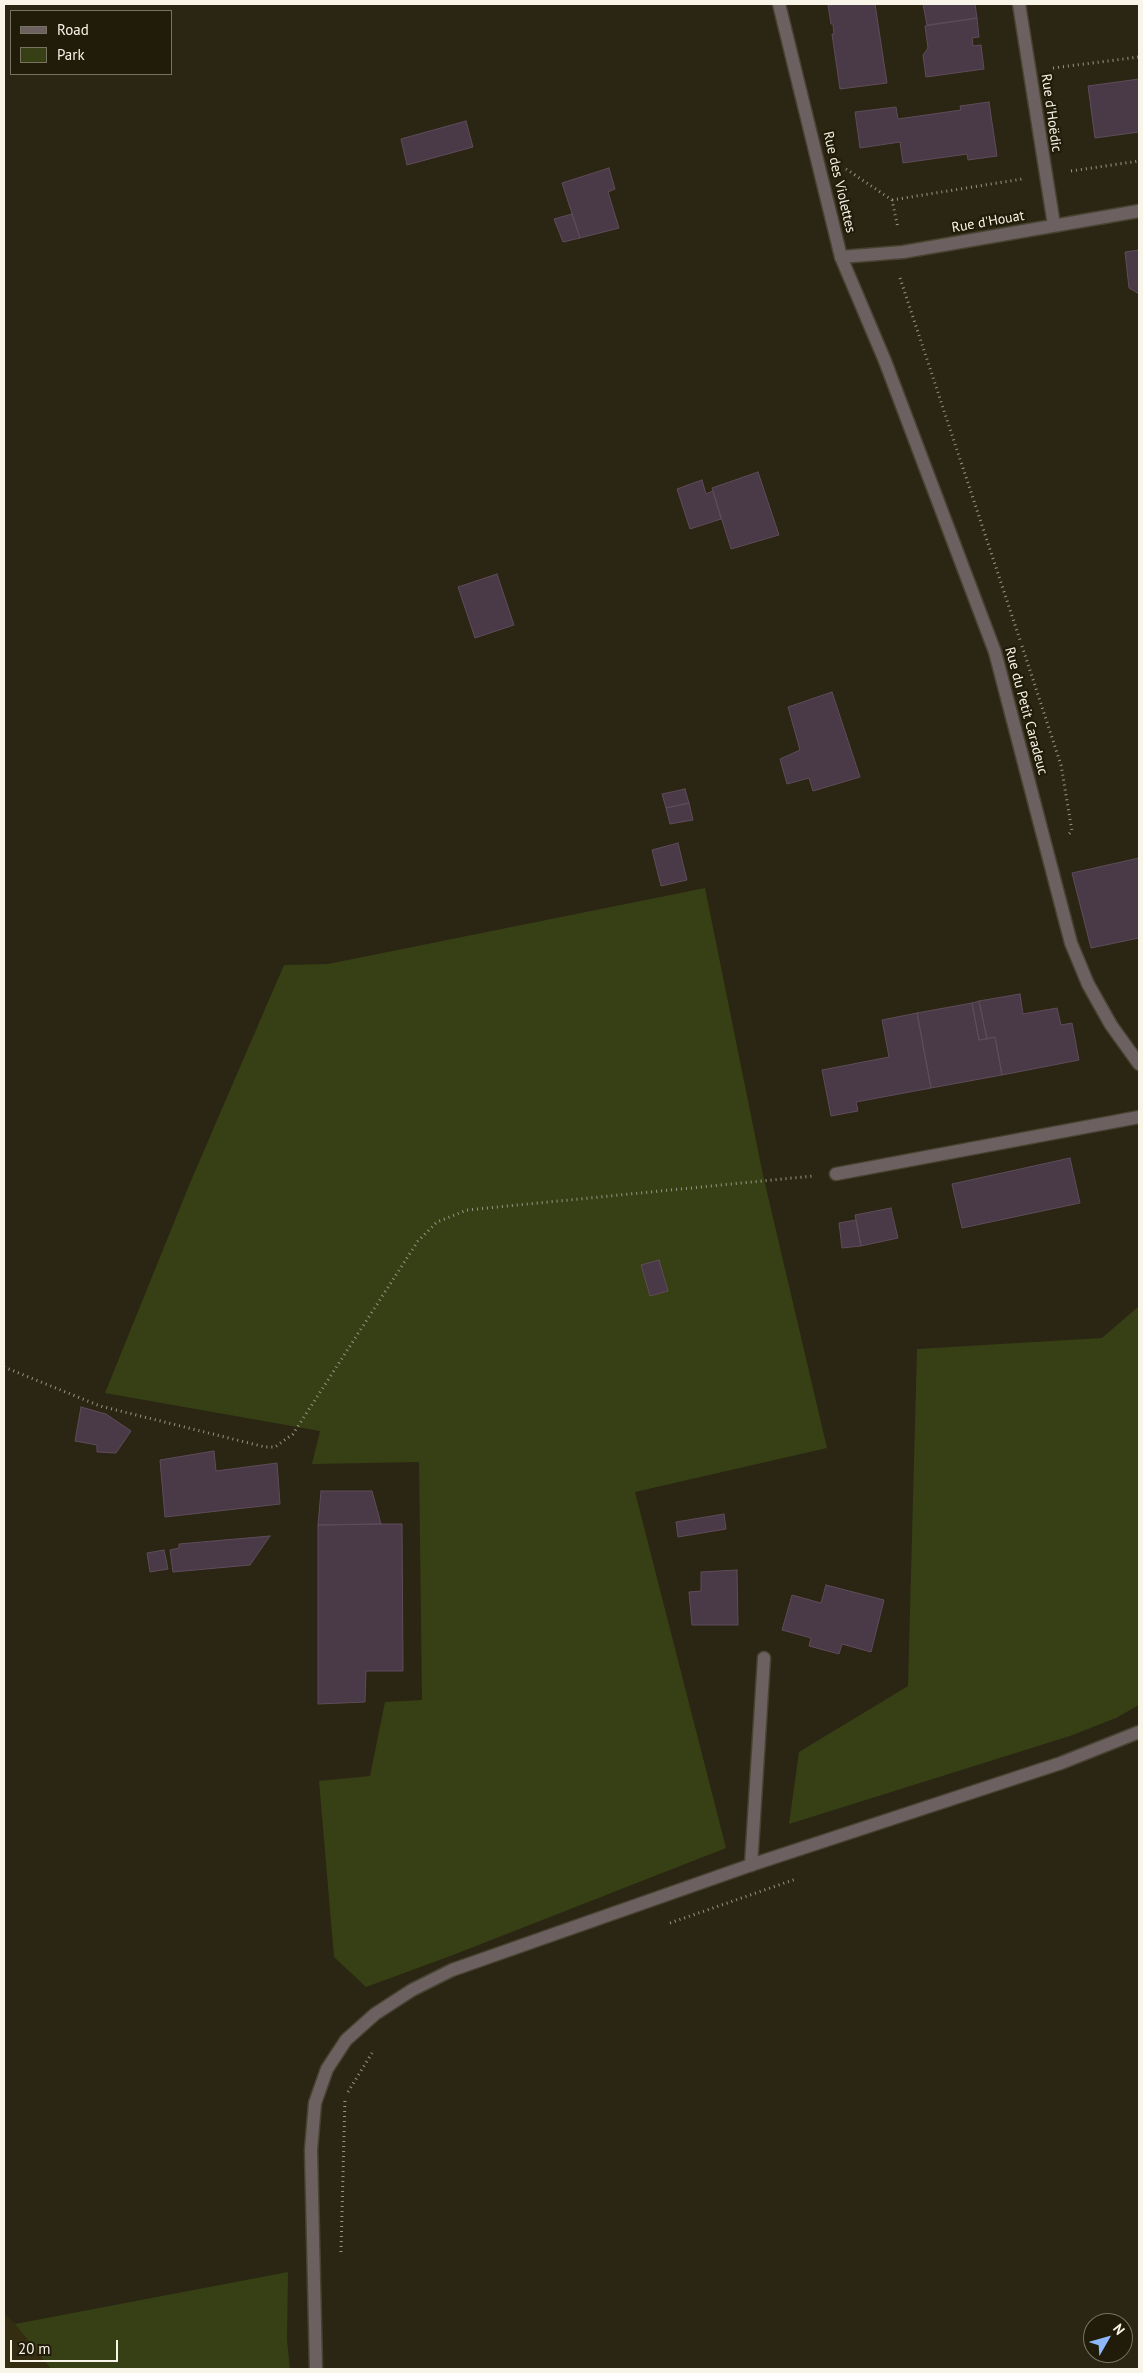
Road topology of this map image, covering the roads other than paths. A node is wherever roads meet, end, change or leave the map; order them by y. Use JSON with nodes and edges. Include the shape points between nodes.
{"nodes":[{"id":1,"x":779,"y":4,"type":"edge"},
{"id":2,"x":1019,"y":4,"type":"edge"},
{"id":3,"x":1139,"y":211,"type":"edge"},
{"id":4,"x":1054,"y":225,"type":"junction"},
{"id":5,"x":841,"y":257,"type":"junction"},
{"id":6,"x":885,"y":361,"type":"joint"},
{"id":7,"x":1139,"y":1064,"type":"edge"},
{"id":8,"x":1139,"y":1117,"type":"edge"},
{"id":9,"x":836,"y":1174,"type":"road end"},
{"id":10,"x":764,"y":1658,"type":"dead end"},
{"id":11,"x":1139,"y":1732,"type":"edge"},
{"id":12,"x":751,"y":1865,"type":"junction"},
{"id":13,"x":316,"y":2369,"type":"edge"}],
"edges":[{"from":1,"to":5,"type":"street","name":"Rue des Violettes"},
{"from":2,"to":4,"type":"street","name":"Rue d'Hoëdic"},
{"from":3,"to":4,"type":"street","name":"Rue d'Houat"},
{"from":4,"to":5,"type":"street","name":"Rue d'Houat","via":[[903,252]]},
{"from":5,"to":6,"type":"street","name":"Rue des Violettes"},
{"from":6,"to":7,"type":"street","name":"Rue du Petit Caradeuc","via":[[995,652],[1071,943],[1088,984],[1111,1025]]},
{"from":8,"to":9,"type":"street"},
{"from":10,"to":12,"type":"street"},
{"from":11,"to":12,"type":"street","via":[[1061,1763]]},
{"from":12,"to":13,"type":"street","via":[[452,1970],[390,2004],[346,2040],[328,2069],[315,2103],[311,2150]]}]}
